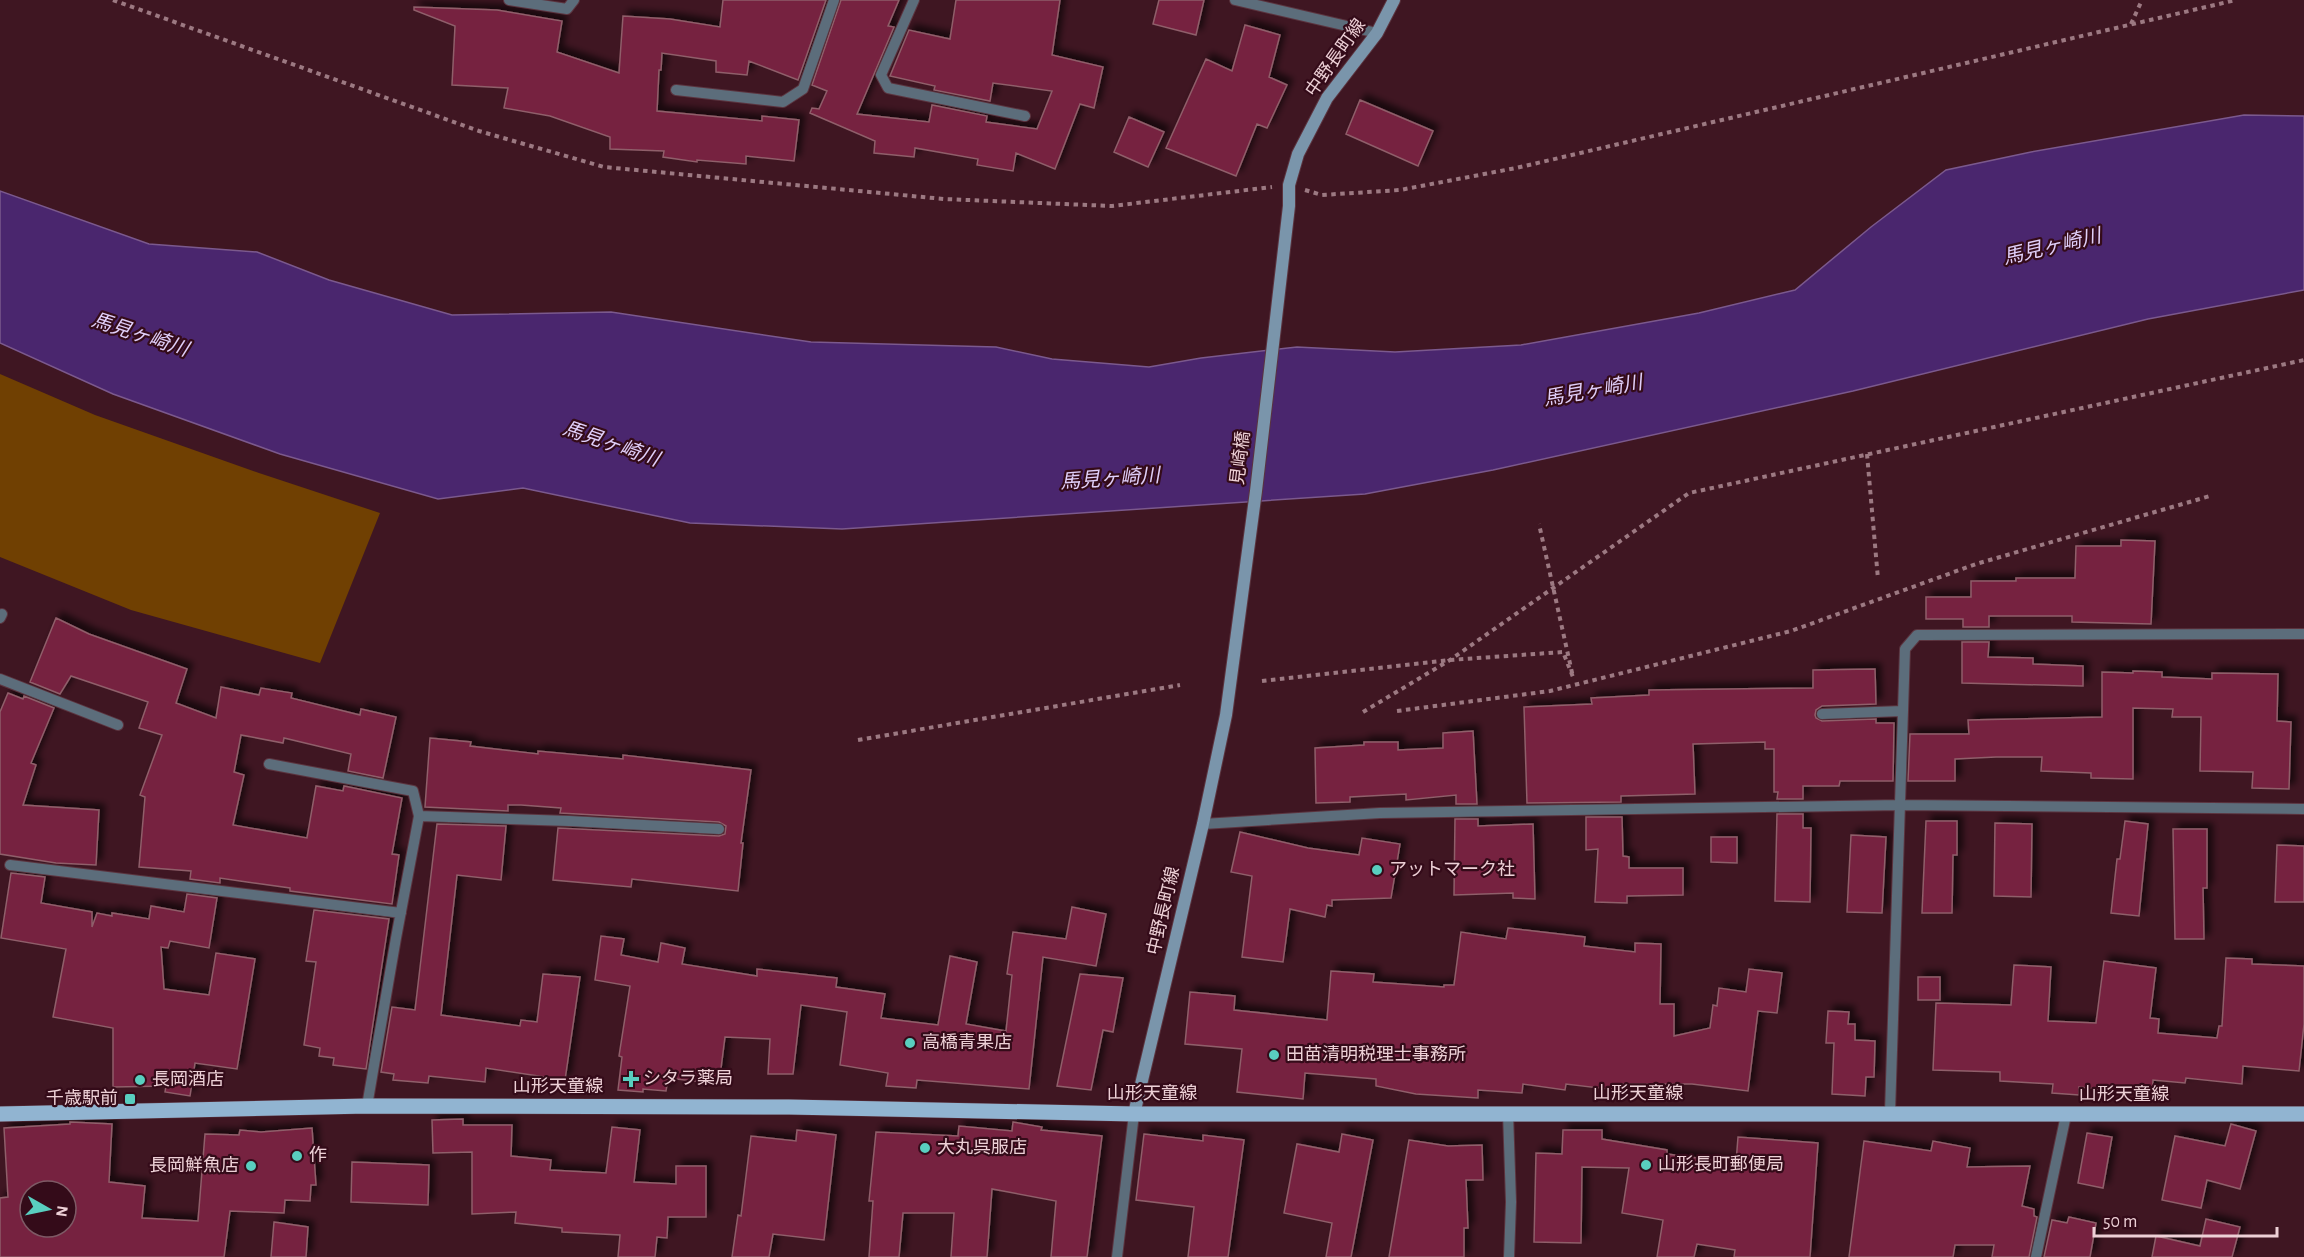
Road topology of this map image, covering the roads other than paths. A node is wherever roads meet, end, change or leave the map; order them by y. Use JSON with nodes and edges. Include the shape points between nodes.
{"nodes":[{"id":1,"x":509,"y":0,"type":"edge"},
{"id":2,"x":574,"y":0,"type":"edge"},
{"id":3,"x":834,"y":0,"type":"edge"},
{"id":4,"x":914,"y":0,"type":"edge"},
{"id":5,"x":1235,"y":0,"type":"edge"},
{"id":6,"x":1394,"y":0,"type":"edge"},
{"id":7,"x":1377,"y":33,"type":"junction"},
{"id":8,"x":675,"y":90,"type":"dead end"},
{"id":9,"x":1025,"y":116,"type":"dead end"},
{"id":10,"x":1289,"y":206,"type":"joint"},
{"id":11,"x":2304,"y":634,"type":"edge"},
{"id":12,"x":0,"y":680,"type":"edge"},
{"id":13,"x":1902,"y":711,"type":"junction"},
{"id":14,"x":1822,"y":714,"type":"dead end"},
{"id":15,"x":1226,"y":715,"type":"joint"},
{"id":16,"x":118,"y":725,"type":"dead end"},
{"id":17,"x":269,"y":764,"type":"dead end"},
{"id":18,"x":1900,"y":805,"type":"junction"},
{"id":19,"x":2304,"y":808,"type":"edge"},
{"id":20,"x":419,"y":816,"type":"junction"},
{"id":21,"x":1203,"y":824,"type":"junction"},
{"id":22,"x":719,"y":829,"type":"dead end"},
{"id":23,"x":10,"y":865,"type":"dead end"},
{"id":24,"x":401,"y":913,"type":"junction"},
{"id":25,"x":367,"y":1106,"type":"junction"},
{"id":26,"x":1508,"y":1113,"type":"junction"},
{"id":27,"x":1890,"y":1113,"type":"junction"},
{"id":28,"x":0,"y":1114,"type":"edge"},
{"id":29,"x":1134,"y":1114,"type":"junction"},
{"id":30,"x":2304,"y":1114,"type":"edge"},
{"id":31,"x":2066,"y":1115,"type":"junction"},
{"id":32,"x":1117,"y":1257,"type":"edge"},
{"id":33,"x":1509,"y":1257,"type":"edge"},
{"id":34,"x":2036,"y":1257,"type":"edge"}],
"edges":[{"from":1,"to":2,"type":"lane","via":[[567,9]]},
{"from":3,"to":8,"type":"lane","via":[[803,88],[783,102]]},
{"from":4,"to":9,"type":"lane","via":[[881,75],[888,88]]},
{"from":5,"to":7,"type":"lane"},
{"from":6,"to":7,"type":"main road","name":"中野長町線"},
{"from":7,"to":10,"type":"main road","name":"中野長町線","via":[[1328,98],[1298,154],[1289,185]]},
{"from":10,"to":15,"type":"main road","name":"見崎橋"},
{"from":11,"to":13,"type":"lane","via":[[1917,635],[1905,649]]},
{"from":12,"to":16,"type":"lane"},
{"from":13,"to":14,"type":"lane"},
{"from":13,"to":18,"type":"lane"},
{"from":15,"to":21,"type":"main road","name":"中野長町線"},
{"from":17,"to":20,"type":"lane","via":[[413,791]]},
{"from":18,"to":19,"type":"lane"},
{"from":18,"to":21,"type":"lane","via":[[1380,813]]},
{"from":18,"to":27,"type":"lane"},
{"from":20,"to":22,"type":"lane"},
{"from":20,"to":24,"type":"lane"},
{"from":21,"to":29,"type":"main road","name":"中野長町線"},
{"from":23,"to":24,"type":"lane"},
{"from":24,"to":25,"type":"lane"},
{"from":25,"to":28,"type":"main road","name":"山形天童線"},
{"from":25,"to":29,"type":"main road","name":"山形天童線","via":[[789,1107]]},
{"from":26,"to":27,"type":"main road","name":"山形天童線"},
{"from":26,"to":29,"type":"main road","name":"山形天童線"},
{"from":26,"to":33,"type":"lane"},
{"from":27,"to":31,"type":"main road","name":"山形天童線"},
{"from":29,"to":32,"type":"lane"},
{"from":30,"to":31,"type":"main road","name":"山形天童線"},
{"from":31,"to":34,"type":"lane"}]}
